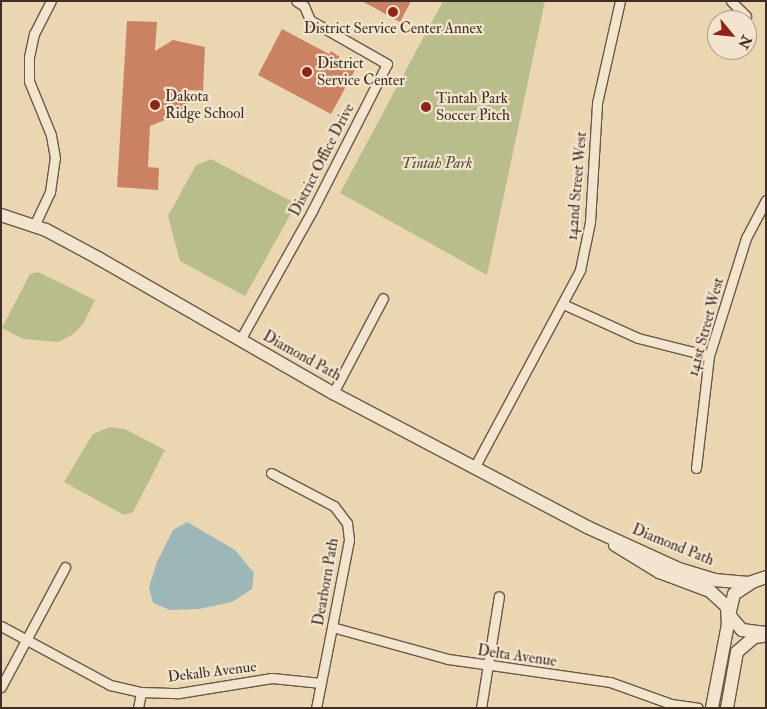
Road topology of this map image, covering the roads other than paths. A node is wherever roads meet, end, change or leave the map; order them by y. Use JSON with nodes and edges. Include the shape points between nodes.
{"nodes":[{"id":1,"x":51,"y":1,"type":"edge"},
{"id":2,"x":296,"y":1,"type":"edge"},
{"id":3,"x":620,"y":1,"type":"edge"},
{"id":4,"x":731,"y":1,"type":"edge"},
{"id":5,"x":740,"y":10,"type":"edge"},
{"id":6,"x":766,"y":200,"type":"edge"},
{"id":7,"x":1,"y":215,"type":"edge"},
{"id":8,"x":34,"y":226,"type":"junction"},
{"id":9,"x":383,"y":298,"type":"dead end"},
{"id":10,"x":563,"y":304,"type":"junction"},
{"id":11,"x":240,"y":340,"type":"junction"},
{"id":12,"x":709,"y":356,"type":"junction"},
{"id":13,"x":333,"y":393,"type":"junction"},
{"id":14,"x":474,"y":468,"type":"junction"},
{"id":15,"x":696,"y":468,"type":"dead end"},
{"id":16,"x":271,"y":473,"type":"dead end"},
{"id":17,"x":587,"y":527,"type":"junction"},
{"id":18,"x":65,"y":567,"type":"dead end"},
{"id":19,"x":766,"y":577,"type":"edge"},
{"id":20,"x":749,"y":583,"type":"junction"},
{"id":21,"x":766,"y":585,"type":"edge"},
{"id":22,"x":499,"y":596,"type":"dead end"},
{"id":23,"x":729,"y":614,"type":"junction"},
{"id":24,"x":1,"y":626,"type":"edge"},
{"id":25,"x":332,"y":627,"type":"junction"},
{"id":26,"x":764,"y":635,"type":"edge"},
{"id":27,"x":26,"y":640,"type":"junction"},
{"id":28,"x":490,"y":666,"type":"junction"},
{"id":29,"x":321,"y":683,"type":"junction"},
{"id":30,"x":1,"y":687,"type":"edge"},
{"id":31,"x":141,"y":692,"type":"junction"},
{"id":32,"x":138,"y":708,"type":"edge"},
{"id":33,"x":316,"y":708,"type":"edge"},
{"id":34,"x":481,"y":708,"type":"edge"},
{"id":35,"x":698,"y":708,"type":"edge"},
{"id":36,"x":712,"y":708,"type":"edge"},
{"id":37,"x":727,"y":708,"type":"edge"}],
"edges":[{"from":1,"to":8,"type":"street","via":[[34,34],[29,58],[29,81],[51,135],[55,158],[50,192]]},
{"from":2,"to":11,"type":"street","name":"District Office Drive","via":[[304,6],[310,20],[387,64],[312,211]]},
{"from":3,"to":10,"type":"street","name":"142nd Street West","via":[[597,103],[587,244],[580,270]]},
{"from":4,"to":5,"type":"street"},
{"from":6,"to":12,"type":"street","name":"141st Street West","via":[[746,238]]},
{"from":7,"to":8,"type":"street","name":"Diamond Path"},
{"from":8,"to":11,"type":"street","name":"Diamond Path","via":[[98,258]]},
{"from":9,"to":13,"type":"street"},
{"from":10,"to":12,"type":"street","via":[[638,338]]},
{"from":10,"to":14,"type":"street","name":"142nd Street West"},
{"from":11,"to":13,"type":"street","name":"Diamond Path"},
{"from":12,"to":15,"type":"street","name":"141st Street West"},
{"from":13,"to":14,"type":"street","name":"Diamond Path"},
{"from":14,"to":17,"type":"street","name":"Diamond Path"},
{"from":16,"to":25,"type":"street","name":"Dearborn Path","via":[[334,506],[347,523],[349,540]]},
{"from":17,"to":20,"type":"street","name":"Diamond Path","via":[[680,569],[714,580]]},
{"from":17,"to":23,"type":"street","name":"Diamond Path","via":[[659,572],[710,591]]},
{"from":18,"to":27,"type":"street"},
{"from":19,"to":20,"type":"street"},
{"from":20,"to":21,"type":"street","name":"Diamond Path"},
{"from":20,"to":23,"type":"street","via":[[734,594]]},
{"from":22,"to":28,"type":"street"},
{"from":23,"to":26,"type":"street","name":"Diamond Path","via":[[737,626]]},
{"from":23,"to":36,"type":"street"},
{"from":24,"to":27,"type":"street","name":"Dekalb Avenue"},
{"from":25,"to":28,"type":"street","name":"Delta Avenue","via":[[448,659]]},
{"from":25,"to":29,"type":"street","name":"Dearborn Path"},
{"from":26,"to":37,"type":"street","via":[[737,652]]},
{"from":27,"to":30,"type":"street"},
{"from":27,"to":31,"type":"street","name":"Dekalb Avenue","via":[[110,685]]},
{"from":28,"to":34,"type":"street"},
{"from":28,"to":35,"type":"street","name":"Delta Avenue","via":[[610,682],[671,704]]},
{"from":29,"to":31,"type":"street","name":"Dekalb Avenue","via":[[272,678],[179,694]]},
{"from":29,"to":33,"type":"street","name":"Dearborn Path"},
{"from":31,"to":32,"type":"street"}]}
